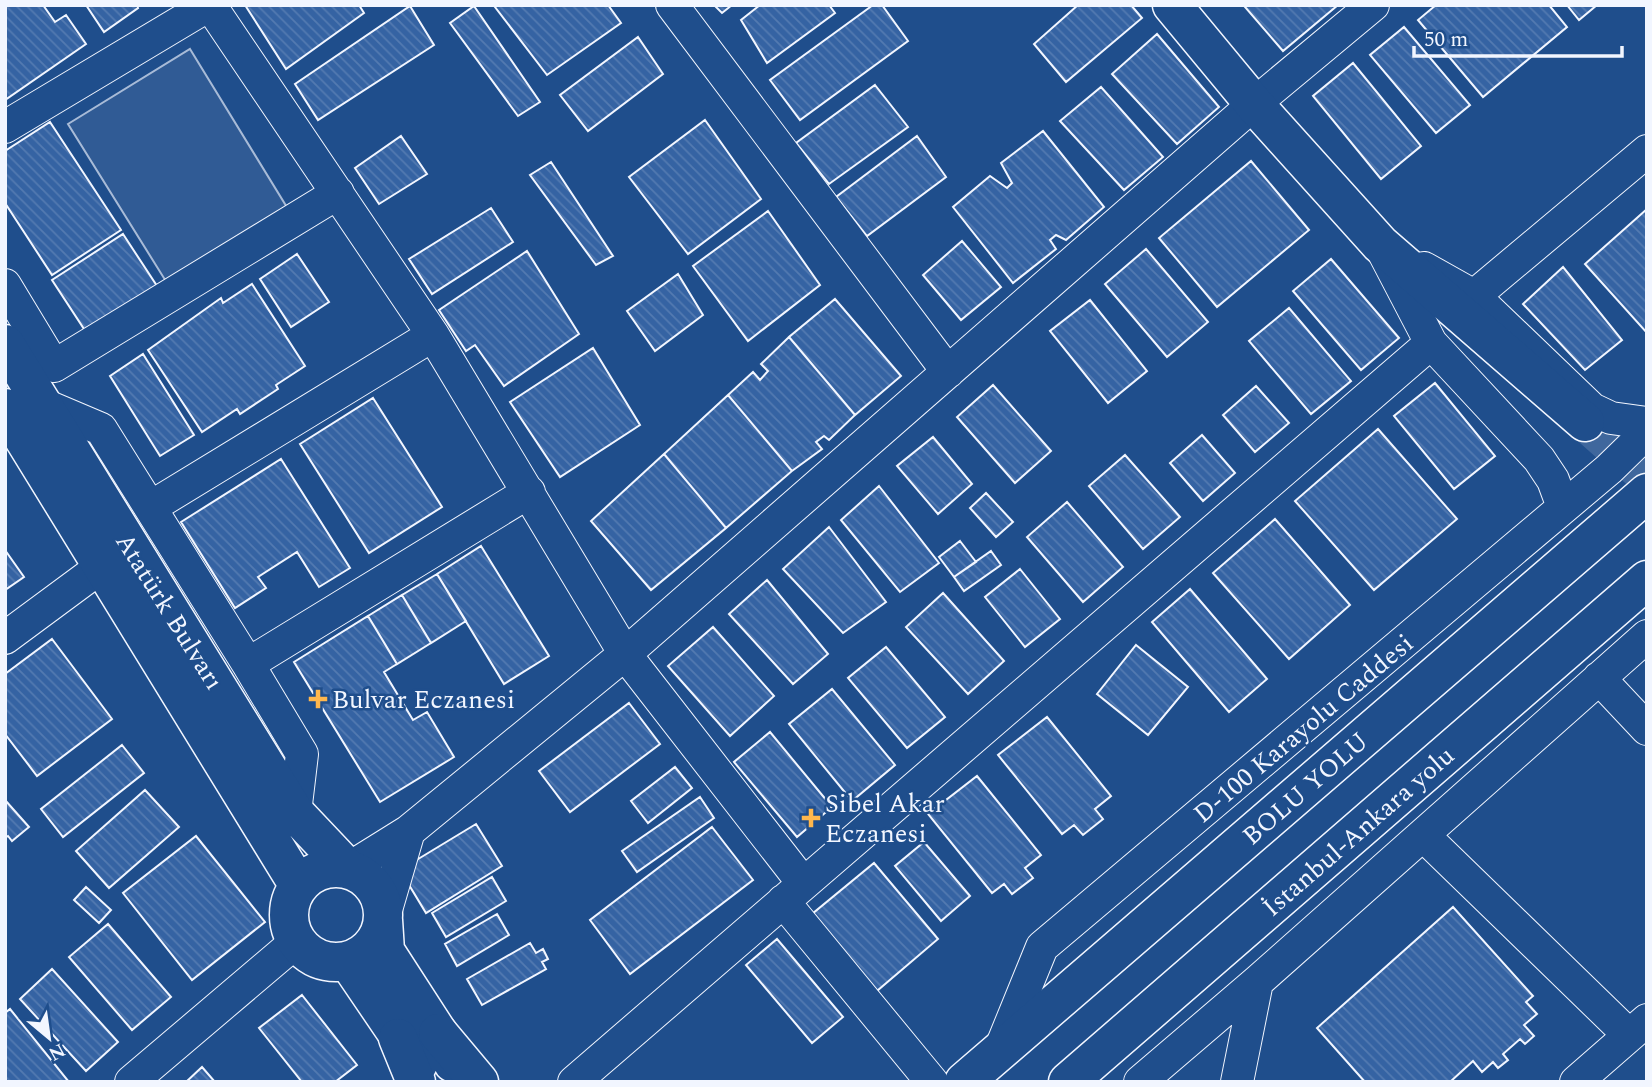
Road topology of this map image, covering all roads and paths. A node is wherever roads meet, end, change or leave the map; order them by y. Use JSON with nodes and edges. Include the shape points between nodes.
{"nodes":[{"id":1,"x":210,"y":5,"type":"edge"},
{"id":2,"x":671,"y":5,"type":"edge"},
{"id":3,"x":1172,"y":5,"type":"edge"},
{"id":4,"x":1373,"y":5,"type":"edge"},
{"id":5,"x":1254,"y":104,"type":"junction"},
{"id":6,"x":5,"y":127,"type":"edge"},
{"id":7,"x":1647,"y":151,"type":"edge"},
{"id":8,"x":338,"y":193,"type":"junction"},
{"id":9,"x":1380,"y":244,"type":"junction"},
{"id":10,"x":5,"y":285,"type":"edge"},
{"id":11,"x":1474,"y":296,"type":"junction"},
{"id":12,"x":433,"y":335,"type":"junction"},
{"id":13,"x":1431,"y":343,"type":"junction"},
{"id":14,"x":5,"y":344,"type":"edge"},
{"id":15,"x":948,"y":372,"type":"junction"},
{"id":16,"x":24,"y":406,"type":"edge"},
{"id":17,"x":1585,"y":422,"type":"tunnel mouth"},
{"id":18,"x":1647,"y":423,"type":"edge"},
{"id":19,"x":1647,"y":432,"type":"edge"},
{"id":20,"x":529,"y":492,"type":"junction"},
{"id":21,"x":1647,"y":494,"type":"edge"},
{"id":22,"x":151,"y":507,"type":"junction"},
{"id":23,"x":1563,"y":507,"type":"junction"},
{"id":24,"x":101,"y":566,"type":"junction"},
{"id":25,"x":1647,"y":580,"type":"edge"},
{"id":26,"x":1647,"y":636,"type":"edge"},
{"id":27,"x":5,"y":638,"type":"edge"},
{"id":28,"x":625,"y":654,"type":"junction"},
{"id":29,"x":248,"y":664,"type":"junction"},
{"id":30,"x":1600,"y":678,"type":"junction"},
{"id":31,"x":1647,"y":729,"type":"edge"},
{"id":32,"x":295,"y":813,"type":"junction"},
{"id":33,"x":409,"y":831,"type":"junction"},
{"id":34,"x":1423,"y":835,"type":"junction"},
{"id":35,"x":348,"y":869,"type":"junction"},
{"id":36,"x":299,"y":886,"type":"junction"},
{"id":37,"x":793,"y":892,"type":"junction"},
{"id":38,"x":383,"y":920,"type":"junction"},
{"id":39,"x":297,"y":941,"type":"junction"},
{"id":40,"x":348,"y":961,"type":"junction"},
{"id":41,"x":1257,"y":982,"type":"junction"},
{"id":42,"x":1638,"y":1027,"type":"edge"},
{"id":43,"x":438,"y":1033,"type":"junction"},
{"id":44,"x":398,"y":1038,"type":"junction"},
{"id":45,"x":1000,"y":1051,"type":"junction"},
{"id":46,"x":131,"y":1082,"type":"edge"},
{"id":47,"x":416,"y":1082,"type":"edge"},
{"id":48,"x":433,"y":1082,"type":"edge"},
{"id":49,"x":462,"y":1082,"type":"edge"},
{"id":50,"x":479,"y":1082,"type":"edge"},
{"id":51,"x":574,"y":1082,"type":"edge"},
{"id":52,"x":932,"y":1082,"type":"edge"},
{"id":53,"x":964,"y":1082,"type":"edge"},
{"id":54,"x":1069,"y":1082,"type":"edge"},
{"id":55,"x":1140,"y":1082,"type":"edge"},
{"id":56,"x":1237,"y":1082,"type":"edge"},
{"id":57,"x":1576,"y":1082,"type":"edge"}],
"edges":[{"from":1,"to":6,"type":"street"},
{"from":1,"to":8,"type":"street"},
{"from":2,"to":15,"type":"street"},
{"from":3,"to":5,"type":"main road"},
{"from":4,"to":5,"type":"street"},
{"from":5,"to":9,"type":"main road"},
{"from":5,"to":15,"type":"street"},
{"from":7,"to":11,"type":"street"},
{"from":8,"to":10,"type":"street","via":[[54,366]]},
{"from":8,"to":12,"type":"street"},
{"from":9,"to":11,"type":"street"},
{"from":9,"to":13,"type":"street"},
{"from":9,"to":17,"type":"main road"},
{"from":11,"to":18,"type":"street","via":[[1592,409],[1611,418]]},
{"from":12,"to":20,"type":"street"},
{"from":12,"to":22,"type":"street"},
{"from":13,"to":23,"type":"street","via":[[1539,459]]},
{"from":13,"to":37,"type":"street"},
{"from":14,"to":16,"type":"main road","name":"Atatürk Bulvarı"},
{"from":15,"to":28,"type":"street"},
{"from":16,"to":22,"type":"street","via":[[101,429]]},
{"from":16,"to":24,"type":"main road","name":"Atatürk Bulvarı"},
{"from":16,"to":32,"type":"main road","name":"Atatürk Bulvarı"},
{"from":19,"to":23,"type":"street","name":"D-100 Karayolu Caddesi"},
{"from":20,"to":28,"type":"street"},
{"from":20,"to":29,"type":"street"},
{"from":21,"to":45,"type":"main road","name":"BOLU YOLU"},
{"from":22,"to":29,"type":"street"},
{"from":23,"to":45,"type":"street","name":"D-100 Karayolu Caddesi","via":[[1042,947]]},
{"from":24,"to":27,"type":"street"},
{"from":24,"to":36,"type":"main road","name":"Atatürk Bulvarı"},
{"from":25,"to":54,"type":"main road","name":"İstanbul-Ankara yolu"},
{"from":26,"to":30,"type":"street"},
{"from":28,"to":33,"type":"street"},
{"from":28,"to":37,"type":"street"},
{"from":29,"to":32,"type":"street","via":[[302,754]]},
{"from":30,"to":31,"type":"street"},
{"from":30,"to":34,"type":"street"},
{"from":32,"to":35,"type":"main road","name":"Atatürk Bulvarı"},
{"from":33,"to":35,"type":"street"},
{"from":33,"to":38,"type":"street"},
{"from":34,"to":41,"type":"street"},
{"from":34,"to":42,"type":"street"},
{"from":35,"to":36,"type":"main road","via":[[317,871]]},
{"from":35,"to":38,"type":"main road","via":[[373,885],[381,899]]},
{"from":36,"to":39,"type":"main road","via":[[289,905],[288,922]]},
{"from":37,"to":51,"type":"street"},
{"from":37,"to":52,"type":"street"},
{"from":38,"to":40,"type":"main road","via":[[374,943]]},
{"from":38,"to":43,"type":"main road","via":[[385,951]]},
{"from":39,"to":40,"type":"main road","via":[[316,958]]},
{"from":39,"to":46,"type":"street"},
{"from":40,"to":44,"type":"main road"},
{"from":41,"to":55,"type":"street"},
{"from":41,"to":56,"type":"street"},
{"from":42,"to":57,"type":"street"},
{"from":43,"to":49,"type":"main road"},
{"from":43,"to":50,"type":"main road"},
{"from":44,"to":47,"type":"main road"},
{"from":44,"to":48,"type":"main road"},
{"from":45,"to":53,"type":"main road","name":"BOLU YOLU"}]}
